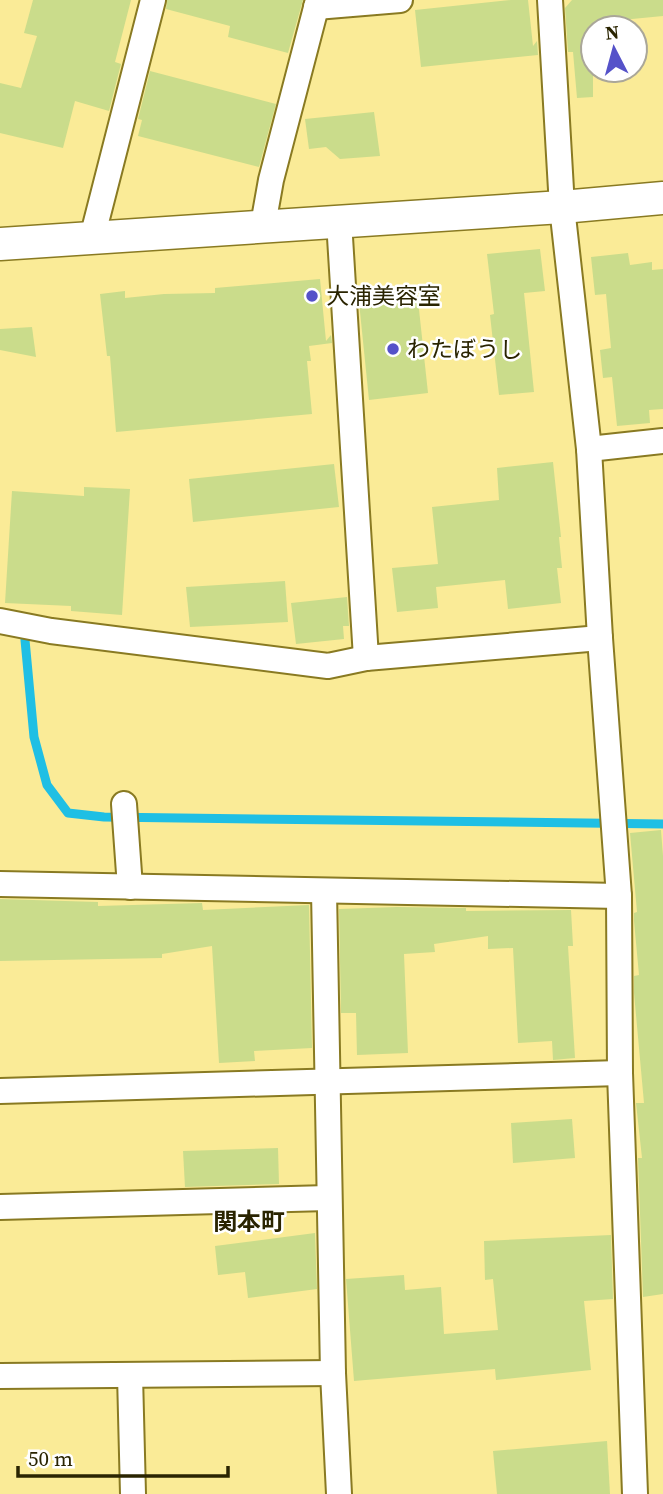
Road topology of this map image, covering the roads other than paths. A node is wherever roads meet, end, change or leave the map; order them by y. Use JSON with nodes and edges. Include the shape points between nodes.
{"nodes":[{"id":1,"x":153,"y":0,"type":"edge"},
{"id":2,"x":400,"y":0,"type":"edge"},
{"id":3,"x":550,"y":0,"type":"edge"},
{"id":4,"x":317,"y":4,"type":"edge"},
{"id":5,"x":663,"y":198,"type":"edge"},
{"id":6,"x":562,"y":206,"type":"junction"},
{"id":7,"x":339,"y":221,"type":"junction"},
{"id":8,"x":263,"y":225,"type":"junction"},
{"id":9,"x":92,"y":238,"type":"junction"},
{"id":10,"x":0,"y":244,"type":"edge"},
{"id":11,"x":663,"y":441,"type":"edge"},
{"id":12,"x":589,"y":449,"type":"junction"},
{"id":13,"x":0,"y":621,"type":"edge"},
{"id":14,"x":600,"y":638,"type":"junction"},
{"id":15,"x":366,"y":658,"type":"junction"},
{"id":16,"x":124,"y":804,"type":"dead end"},
{"id":17,"x":0,"y":884,"type":"edge"},
{"id":18,"x":130,"y":887,"type":"junction"},
{"id":19,"x":324,"y":891,"type":"junction"},
{"id":20,"x":619,"y":896,"type":"junction"},
{"id":21,"x":620,"y":1073,"type":"junction"},
{"id":22,"x":327,"y":1082,"type":"junction"},
{"id":23,"x":0,"y":1091,"type":"edge"},
{"id":24,"x":328,"y":1198,"type":"junction"},
{"id":25,"x":0,"y":1207,"type":"edge"},
{"id":26,"x":332,"y":1373,"type":"junction"},
{"id":27,"x":130,"y":1375,"type":"junction"},
{"id":28,"x":0,"y":1376,"type":"edge"},
{"id":29,"x":134,"y":1494,"type":"edge"},
{"id":30,"x":339,"y":1494,"type":"edge"},
{"id":31,"x":635,"y":1494,"type":"edge"}],
"edges":[{"from":1,"to":9,"type":"street"},
{"from":2,"to":4,"type":"street"},
{"from":3,"to":6,"type":"street"},
{"from":4,"to":8,"type":"street"},
{"from":5,"to":6,"type":"street"},
{"from":6,"to":7,"type":"street"},
{"from":6,"to":12,"type":"street"},
{"from":7,"to":8,"type":"street"},
{"from":7,"to":15,"type":"street"},
{"from":8,"to":9,"type":"street"},
{"from":9,"to":10,"type":"street"},
{"from":11,"to":12,"type":"street"},
{"from":12,"to":14,"type":"street"},
{"from":13,"to":15,"type":"street","via":[[327,666]]},
{"from":14,"to":15,"type":"street"},
{"from":14,"to":20,"type":"street"},
{"from":16,"to":18,"type":"street"},
{"from":17,"to":18,"type":"street"},
{"from":18,"to":19,"type":"street"},
{"from":19,"to":20,"type":"street"},
{"from":19,"to":22,"type":"street"},
{"from":20,"to":21,"type":"street"},
{"from":21,"to":22,"type":"street"},
{"from":21,"to":31,"type":"street"},
{"from":22,"to":23,"type":"street"},
{"from":22,"to":24,"type":"street"},
{"from":24,"to":25,"type":"street"},
{"from":24,"to":26,"type":"street"},
{"from":26,"to":27,"type":"street"},
{"from":26,"to":30,"type":"street"},
{"from":27,"to":28,"type":"street"},
{"from":27,"to":29,"type":"street"}]}
